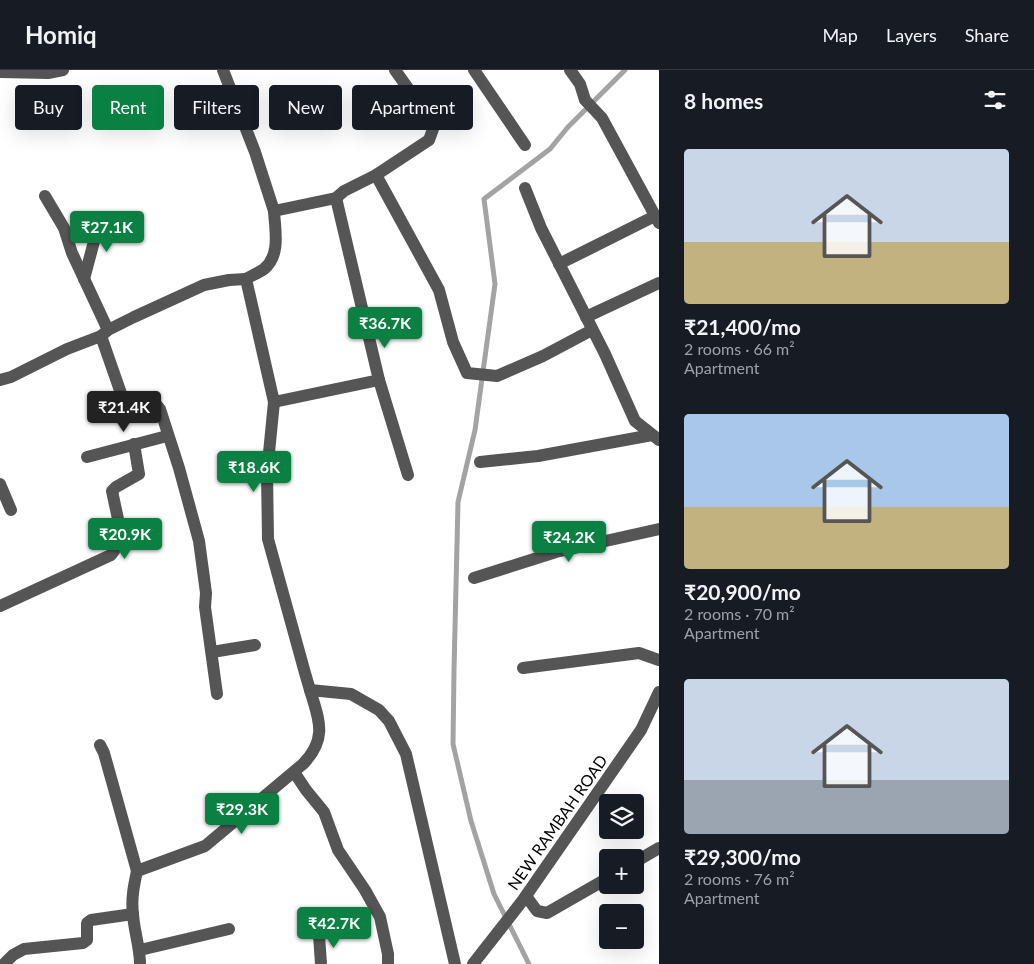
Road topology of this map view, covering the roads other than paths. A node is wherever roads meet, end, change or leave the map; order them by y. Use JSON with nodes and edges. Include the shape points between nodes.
{"nodes":[{"id":1,"x":63,"y":70,"type":"edge"},
{"id":2,"x":223,"y":70,"type":"edge"},
{"id":3,"x":395,"y":70,"type":"edge"},
{"id":4,"x":474,"y":70,"type":"edge"},
{"id":5,"x":570,"y":70,"type":"edge"},
{"id":6,"x":0,"y":72,"type":"edge"},
{"id":7,"x":525,"y":145,"type":"dead end"},
{"id":8,"x":376,"y":175,"type":"junction"},
{"id":9,"x":525,"y":188,"type":"dead end"},
{"id":10,"x":45,"y":196,"type":"dead end"},
{"id":11,"x":336,"y":198,"type":"junction"},
{"id":12,"x":274,"y":211,"type":"junction"},
{"id":13,"x":111,"y":217,"type":"dead end"},
{"id":14,"x":657,"y":220,"type":"edge"},
{"id":15,"x":559,"y":264,"type":"junction"},
{"id":16,"x":84,"y":279,"type":"junction"},
{"id":17,"x":246,"y":279,"type":"junction"},
{"id":18,"x":659,"y":283,"type":"edge"},
{"id":19,"x":586,"y":317,"type":"junction"},
{"id":20,"x":592,"y":330,"type":"junction"},
{"id":21,"x":104,"y":333,"type":"junction"},
{"id":22,"x":0,"y":380,"type":"edge"},
{"id":23,"x":379,"y":380,"type":"junction"},
{"id":24,"x":274,"y":402,"type":"junction"},
{"id":25,"x":167,"y":436,"type":"junction"},
{"id":26,"x":656,"y":438,"type":"edge"},
{"id":27,"x":134,"y":444,"type":"junction"},
{"id":28,"x":87,"y":457,"type":"dead end"},
{"id":29,"x":480,"y":462,"type":"dead end"},
{"id":30,"x":408,"y":475,"type":"dead end"},
{"id":31,"x":0,"y":484,"type":"edge"},
{"id":32,"x":11,"y":510,"type":"dead end"},
{"id":33,"x":659,"y":529,"type":"edge"},
{"id":34,"x":474,"y":578,"type":"dead end"},
{"id":35,"x":0,"y":606,"type":"edge"},
{"id":36,"x":255,"y":645,"type":"dead end"},
{"id":37,"x":212,"y":652,"type":"junction"},
{"id":38,"x":659,"y":660,"type":"edge"},
{"id":39,"x":523,"y":668,"type":"dead end"},
{"id":40,"x":310,"y":690,"type":"junction"},
{"id":41,"x":659,"y":692,"type":"edge"},
{"id":42,"x":217,"y":694,"type":"dead end"},
{"id":43,"x":100,"y":745,"type":"dead end"},
{"id":44,"x":294,"y":772,"type":"junction"},
{"id":45,"x":659,"y":848,"type":"edge"},
{"id":46,"x":644,"y":857,"type":"edge"},
{"id":47,"x":137,"y":871,"type":"junction"},
{"id":48,"x":599,"y":883,"type":"edge"},
{"id":49,"x":524,"y":898,"type":"junction"},
{"id":50,"x":132,"y":914,"type":"junction"},
{"id":51,"x":229,"y":929,"type":"dead end"},
{"id":52,"x":319,"y":936,"type":"dead end"},
{"id":53,"x":140,"y":950,"type":"junction"},
{"id":54,"x":476,"y":961,"type":"edge"},
{"id":55,"x":4,"y":964,"type":"edge"},
{"id":56,"x":140,"y":964,"type":"edge"},
{"id":57,"x":321,"y":964,"type":"edge"},
{"id":58,"x":388,"y":964,"type":"edge"},
{"id":59,"x":455,"y":964,"type":"edge"}],
"edges":[{"from":1,"to":6,"type":"street","via":[[48,73]]},
{"from":2,"to":12,"type":"street"},
{"from":3,"to":8,"type":"street","via":[[432,122],[433,129],[429,140]]},
{"from":4,"to":7,"type":"street"},
{"from":5,"to":14,"type":"street","via":[[580,84],[585,100],[602,118]]},
{"from":8,"to":11,"type":"street","via":[[344,190]]},
{"from":8,"to":20,"type":"street","via":[[439,290],[453,342],[467,373],[497,376]]},
{"from":9,"to":15,"type":"street"},
{"from":10,"to":16,"type":"street","via":[[64,228]]},
{"from":11,"to":12,"type":"street"},
{"from":11,"to":23,"type":"street"},
{"from":12,"to":17,"type":"street","via":[[276,249],[264,268]]},
{"from":13,"to":16,"type":"street","via":[[96,234]]},
{"from":14,"to":15,"type":"street"},
{"from":15,"to":19,"type":"street"},
{"from":16,"to":21,"type":"street"},
{"from":17,"to":21,"type":"street","via":[[204,285]]},
{"from":17,"to":24,"type":"street"},
{"from":18,"to":19,"type":"street"},
{"from":19,"to":20,"type":"street"},
{"from":20,"to":26,"type":"street","via":[[635,420]]},
{"from":21,"to":22,"type":"street"},
{"from":21,"to":25,"type":"street","via":[[124,402],[133,407],[158,405]]},
{"from":23,"to":24,"type":"street"},
{"from":23,"to":30,"type":"street"},
{"from":24,"to":40,"type":"street","via":[[267,473],[268,539]]},
{"from":25,"to":27,"type":"street"},
{"from":25,"to":37,"type":"street","via":[[199,541]]},
{"from":26,"to":29,"type":"street"},
{"from":27,"to":28,"type":"street"},
{"from":27,"to":35,"type":"street","via":[[139,474],[112,491],[118,519],[111,555]]},
{"from":31,"to":32,"type":"street"},
{"from":33,"to":34,"type":"street","via":[[556,552]]},
{"from":36,"to":37,"type":"street"},
{"from":37,"to":42,"type":"street"},
{"from":38,"to":39,"type":"street","via":[[638,653]]},
{"from":40,"to":44,"type":"street","via":[[321,726],[312,755]]},
{"from":40,"to":59,"type":"street","via":[[351,694],[379,710],[389,721],[406,754]]},
{"from":41,"to":49,"type":"street","name":"NEW RAMBAH ROAD","via":[[641,730]]},
{"from":43,"to":47,"type":"street"},
{"from":44,"to":47,"type":"street","via":[[205,846]]},
{"from":44,"to":58,"type":"street","via":[[324,812],[338,850],[380,916]]},
{"from":45,"to":46,"type":"street"},
{"from":47,"to":50,"type":"street"},
{"from":48,"to":49,"type":"street","via":[[547,913],[538,911]]},
{"from":49,"to":54,"type":"street","name":"NEW RAMBAH ROAD"},
{"from":50,"to":53,"type":"street"},
{"from":50,"to":55,"type":"street","via":[[91,920],[87,924],[87,940],[83,943],[24,948]]},
{"from":51,"to":53,"type":"street"},
{"from":52,"to":57,"type":"street"},
{"from":53,"to":56,"type":"street"}]}
